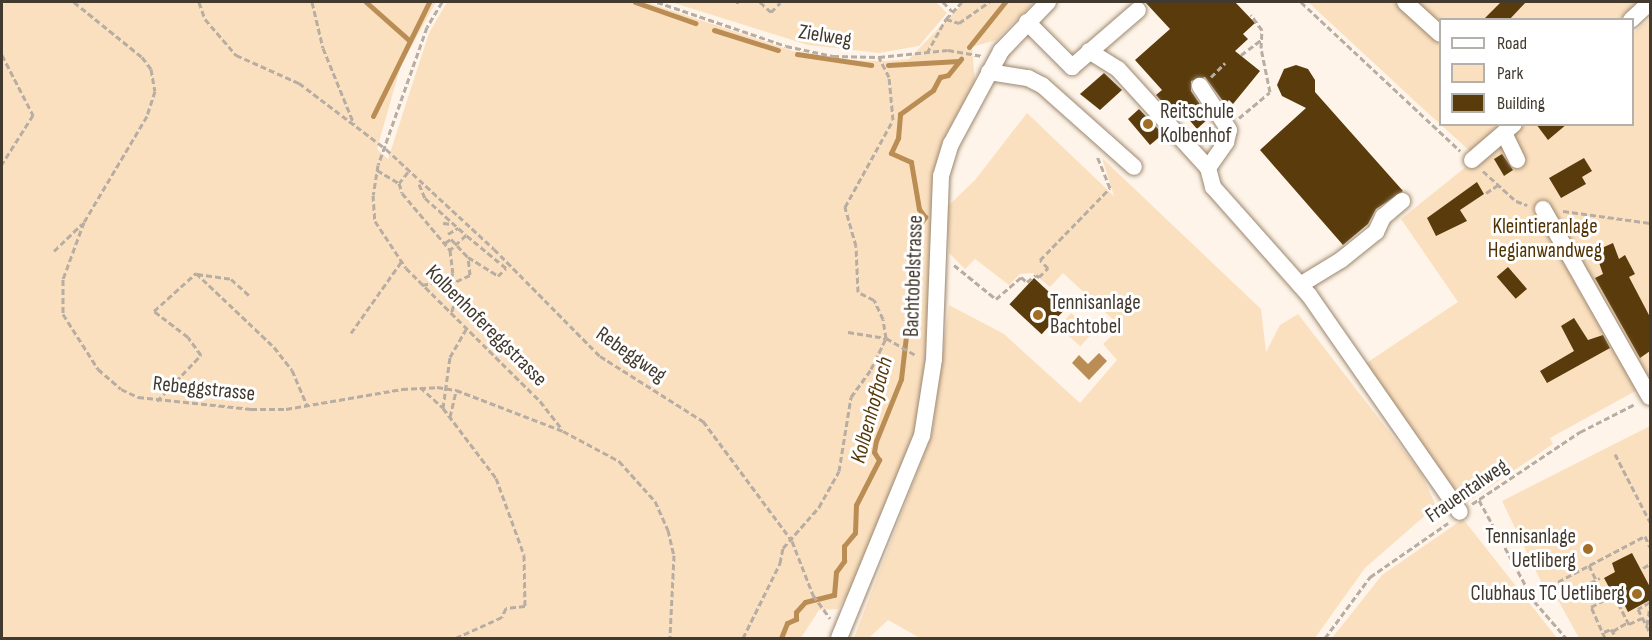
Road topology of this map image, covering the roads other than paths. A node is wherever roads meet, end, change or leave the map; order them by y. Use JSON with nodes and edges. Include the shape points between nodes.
{"nodes":[{"id":1,"x":1048,"y":2,"type":"edge"},
{"id":2,"x":1405,"y":2,"type":"edge"},
{"id":3,"x":1650,"y":2,"type":"edge"},
{"id":4,"x":1138,"y":10,"type":"dead end"},
{"id":5,"x":1633,"y":18,"type":"edge"},
{"id":6,"x":1027,"y":22,"type":"junction"},
{"id":7,"x":1439,"y":33,"type":"edge"},
{"id":8,"x":1089,"y":51,"type":"junction"},
{"id":9,"x":992,"y":67,"type":"junction"},
{"id":10,"x":1200,"y":86,"type":"dead end"},
{"id":11,"x":1509,"y":129,"type":"edge"},
{"id":12,"x":1472,"y":160,"type":"road end"},
{"id":13,"x":1517,"y":160,"type":"dead end"},
{"id":14,"x":1134,"y":167,"type":"dead end"},
{"id":15,"x":1208,"y":168,"type":"junction"},
{"id":16,"x":1402,"y":201,"type":"dead end"},
{"id":17,"x":1543,"y":209,"type":"road end"},
{"id":18,"x":1300,"y":285,"type":"junction"},
{"id":19,"x":1645,"y":399,"type":"edge"},
{"id":20,"x":1460,"y":512,"type":"road end"},
{"id":21,"x":839,"y":639,"type":"edge"}],
"edges":[{"from":1,"to":6,"type":"street","name":"Bachtobelstrasse"},
{"from":2,"to":7,"type":"street"},
{"from":3,"to":5,"type":"street"},
{"from":4,"to":8,"type":"street"},
{"from":6,"to":8,"type":"street","via":[[1071,67]]},
{"from":6,"to":9,"type":"street","name":"Bachtobelstrasse"},
{"from":8,"to":15,"type":"street","via":[[1118,69]]},
{"from":9,"to":14,"type":"street","via":[[1035,81]]},
{"from":9,"to":21,"type":"street","name":"Bachtobelstrasse","via":[[951,144],[941,176],[933,373],[922,436]]},
{"from":10,"to":15,"type":"street","via":[[1227,123],[1228,138]]},
{"from":11,"to":12,"type":"street"},
{"from":11,"to":13,"type":"street"},
{"from":15,"to":18,"type":"street","via":[[1213,187]]},
{"from":16,"to":18,"type":"street","via":[[1367,239]]},
{"from":17,"to":19,"type":"street"},
{"from":18,"to":20,"type":"street"}]}
